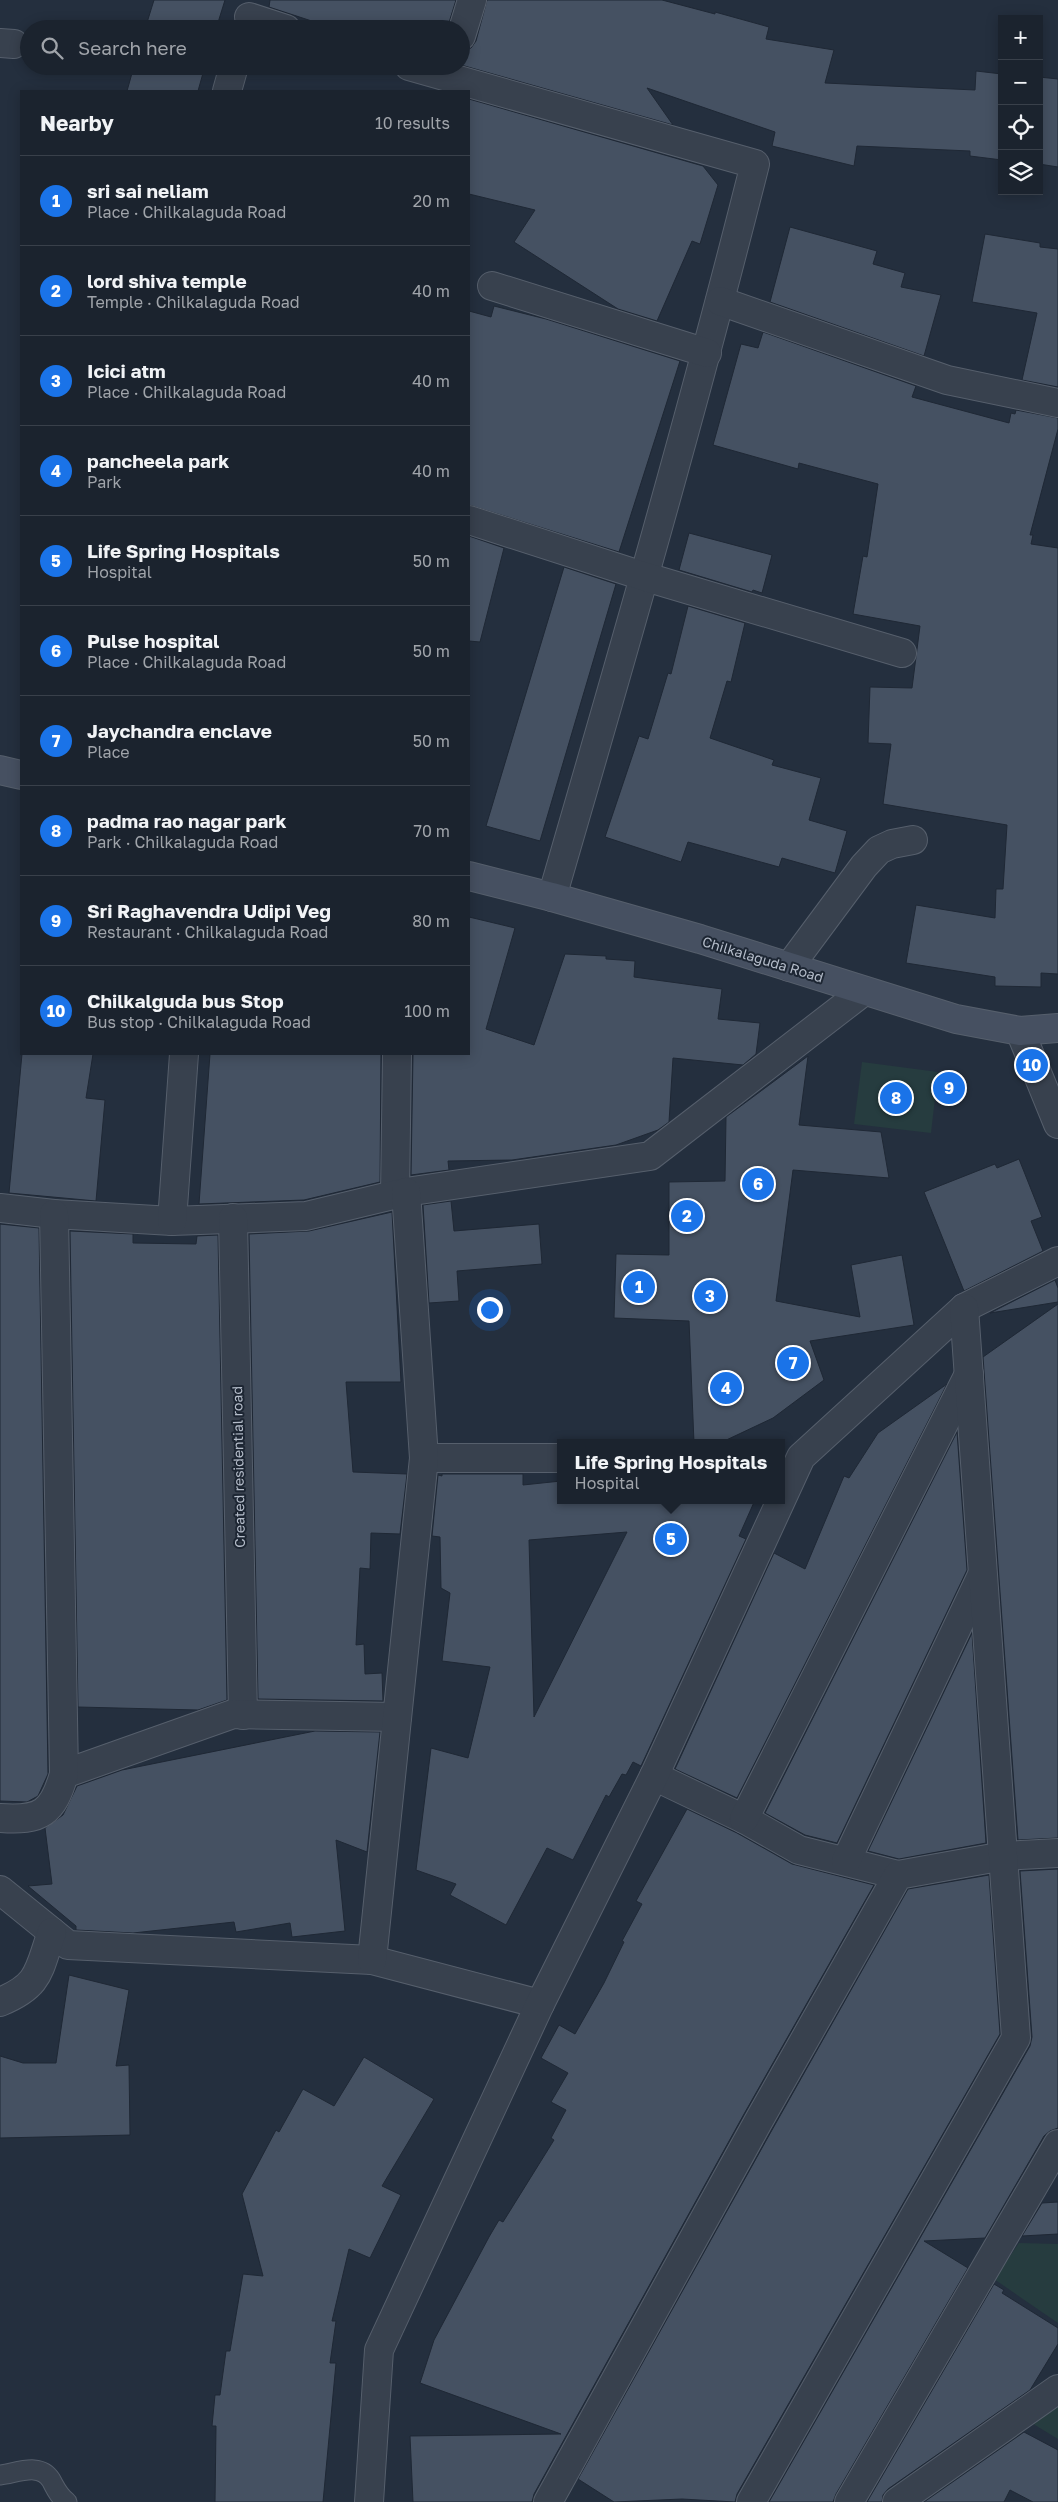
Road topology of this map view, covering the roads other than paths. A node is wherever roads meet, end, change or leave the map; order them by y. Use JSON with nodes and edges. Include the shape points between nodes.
{"nodes":[{"id":1,"x":472,"y":0,"type":"edge"},
{"id":2,"x":250,"y":15,"type":"edge"},
{"id":3,"x":263,"y":20,"type":"edge"},
{"id":4,"x":466,"y":20,"type":"edge"},
{"id":5,"x":231,"y":75,"type":"edge"},
{"id":6,"x":436,"y":75,"type":"edge"},
{"id":7,"x":448,"y":79,"type":"edge"},
{"id":8,"x":227,"y":90,"type":"edge"},
{"id":9,"x":492,"y":286,"type":"dead end"},
{"id":10,"x":720,"y":301,"type":"junction"},
{"id":11,"x":707,"y":353,"type":"junction"},
{"id":12,"x":1058,"y":403,"type":"edge"},
{"id":13,"x":470,"y":520,"type":"edge"},
{"id":14,"x":646,"y":577,"type":"junction"},
{"id":15,"x":902,"y":653,"type":"dead end"},
{"id":16,"x":0,"y":770,"type":"edge"},
{"id":17,"x":20,"y":774,"type":"edge"},
{"id":18,"x":913,"y":840,"type":"dead end"},
{"id":19,"x":470,"y":876,"type":"edge"},
{"id":20,"x":552,"y":897,"type":"junction"},
{"id":21,"x":788,"y":967,"type":"junction"},
{"id":22,"x":864,"y":990,"type":"junction"},
{"id":23,"x":1058,"y":1028,"type":"edge"},
{"id":24,"x":1020,"y":1031,"type":"junction"},
{"id":25,"x":184,"y":1055,"type":"edge"},
{"id":26,"x":396,"y":1055,"type":"edge"},
{"id":27,"x":1058,"y":1124,"type":"edge"},
{"id":28,"x":400,"y":1193,"type":"junction"},
{"id":29,"x":0,"y":1208,"type":"edge"},
{"id":30,"x":54,"y":1214,"type":"junction"},
{"id":31,"x":233,"y":1218,"type":"junction"},
{"id":32,"x":172,"y":1221,"type":"junction"},
{"id":33,"x":1058,"y":1261,"type":"edge"},
{"id":34,"x":964,"y":1308,"type":"junction"},
{"id":35,"x":970,"y":1373,"type":"junction"},
{"id":36,"x":791,"y":1457,"type":"edge"},
{"id":37,"x":424,"y":1458,"type":"junction"},
{"id":38,"x":557,"y":1458,"type":"edge"},
{"id":39,"x":785,"y":1471,"type":"edge"},
{"id":40,"x":771,"y":1504,"type":"edge"},
{"id":41,"x":982,"y":1573,"type":"junction"},
{"id":42,"x":243,"y":1715,"type":"junction"},
{"id":43,"x":397,"y":1717,"type":"junction"},
{"id":44,"x":64,"y":1774,"type":"junction"},
{"id":45,"x":654,"y":1776,"type":"junction"},
{"id":46,"x":0,"y":1818,"type":"edge"},
{"id":47,"x":744,"y":1819,"type":"junction"},
{"id":48,"x":1058,"y":1853,"type":"edge"},
{"id":49,"x":1004,"y":1856,"type":"junction"},
{"id":50,"x":846,"y":1861,"type":"junction"},
{"id":51,"x":898,"y":1875,"type":"junction"},
{"id":52,"x":0,"y":1890,"type":"edge"},
{"id":53,"x":52,"y":1932,"type":"junction"},
{"id":54,"x":372,"y":1960,"type":"junction"},
{"id":55,"x":0,"y":2002,"type":"edge"},
{"id":56,"x":540,"y":2004,"type":"junction"},
{"id":57,"x":1058,"y":2144,"type":"edge"},
{"id":58,"x":1058,"y":2389,"type":"edge"},
{"id":59,"x":0,"y":2475,"type":"edge"},
{"id":60,"x":66,"y":2502,"type":"edge"},
{"id":61,"x":369,"y":2502,"type":"edge"},
{"id":62,"x":548,"y":2502,"type":"edge"},
{"id":63,"x":751,"y":2502,"type":"edge"},
{"id":64,"x":849,"y":2502,"type":"edge"},
{"id":65,"x":896,"y":2502,"type":"edge"}],
"edges":[{"from":1,"to":4,"type":"street"},
{"from":2,"to":3,"type":"street"},
{"from":5,"to":8,"type":"street"},
{"from":6,"to":7,"type":"street"},
{"from":7,"to":10,"type":"street","via":[[755,164]]},
{"from":9,"to":11,"type":"street"},
{"from":10,"to":11,"type":"street"},
{"from":10,"to":12,"type":"street","via":[[947,380]]},
{"from":11,"to":14,"type":"street"},
{"from":13,"to":14,"type":"street"},
{"from":14,"to":15,"type":"street"},
{"from":14,"to":20,"type":"street"},
{"from":16,"to":17,"type":"main road"},
{"from":18,"to":21,"type":"street","via":[[879,850]]},
{"from":19,"to":20,"type":"main road","name":"Chilkalaguda Road"},
{"from":20,"to":21,"type":"main road","name":"Chilkalaguda Road"},
{"from":21,"to":22,"type":"main road","name":"Chilkalaguda Road"},
{"from":22,"to":24,"type":"main road","name":"Chilkalaguda Road","via":[[956,1019]]},
{"from":22,"to":28,"type":"street","via":[[650,1156]]},
{"from":23,"to":24,"type":"main road","name":"Chilkalaguda Road"},
{"from":24,"to":27,"type":"street"},
{"from":25,"to":32,"type":"street"},
{"from":26,"to":28,"type":"street"},
{"from":28,"to":31,"type":"street","via":[[306,1216]]},
{"from":28,"to":37,"type":"street"},
{"from":29,"to":30,"type":"street"},
{"from":30,"to":32,"type":"street"},
{"from":30,"to":44,"type":"street"},
{"from":31,"to":32,"type":"street"},
{"from":31,"to":42,"type":"street","name":"Created residential road"},
{"from":33,"to":34,"type":"street"},
{"from":34,"to":35,"type":"street"},
{"from":34,"to":36,"type":"street"},
{"from":35,"to":41,"type":"street"},
{"from":35,"to":47,"type":"street"},
{"from":36,"to":39,"type":"street"},
{"from":37,"to":38,"type":"street"},
{"from":37,"to":43,"type":"street"},
{"from":40,"to":45,"type":"street"},
{"from":41,"to":49,"type":"street"},
{"from":41,"to":50,"type":"street"},
{"from":42,"to":43,"type":"street"},
{"from":42,"to":44,"type":"street","via":[[233,1714]]},
{"from":43,"to":54,"type":"street"},
{"from":44,"to":46,"type":"street","via":[[58,1795],[40,1815]]},
{"from":45,"to":47,"type":"street"},
{"from":45,"to":56,"type":"street"},
{"from":47,"to":50,"type":"street","via":[[799,1850]]},
{"from":48,"to":49,"type":"street"},
{"from":49,"to":51,"type":"street"},
{"from":49,"to":63,"type":"street","via":[[1016,2038]]},
{"from":50,"to":51,"type":"street"},
{"from":51,"to":62,"type":"street"},
{"from":52,"to":53,"type":"street"},
{"from":53,"to":54,"type":"street","via":[[68,1945]]},
{"from":53,"to":55,"type":"street","via":[[34,1982],[20,1994]]},
{"from":54,"to":56,"type":"street"},
{"from":56,"to":61,"type":"street","via":[[379,2350]]},
{"from":57,"to":64,"type":"street"},
{"from":58,"to":65,"type":"street"},
{"from":59,"to":60,"type":"lane","via":[[39,2469],[46,2473],[57,2494]]}]}
